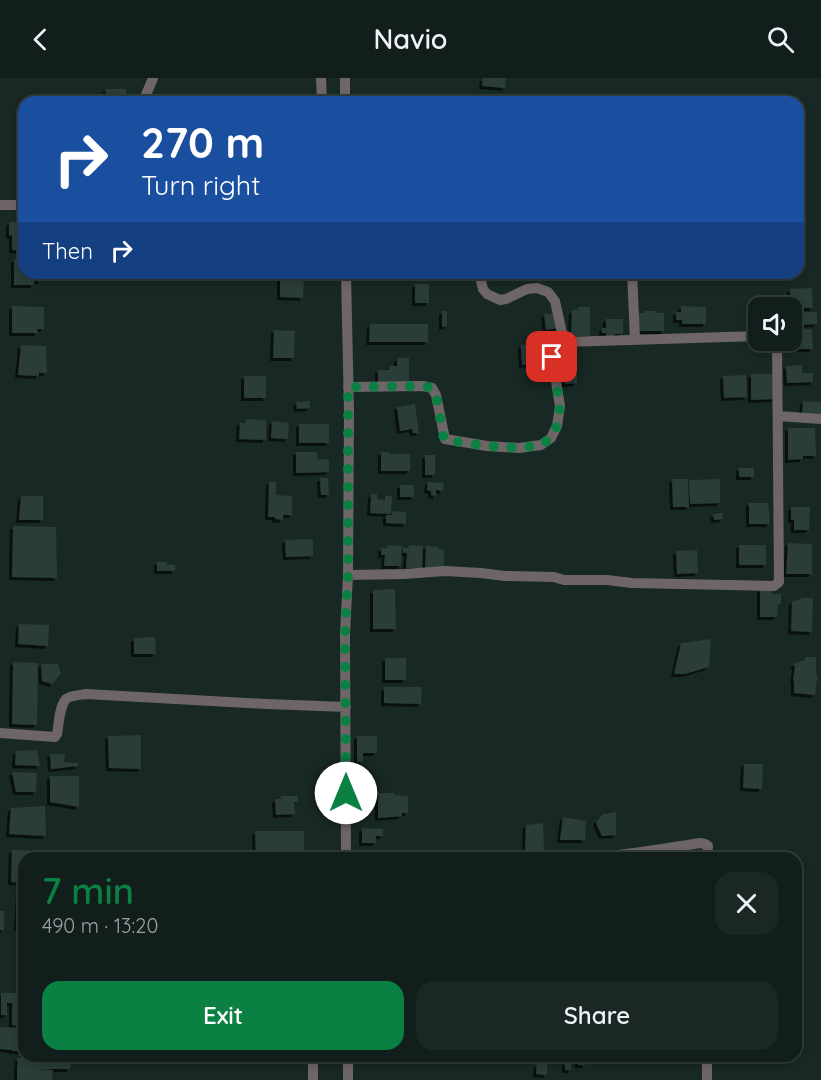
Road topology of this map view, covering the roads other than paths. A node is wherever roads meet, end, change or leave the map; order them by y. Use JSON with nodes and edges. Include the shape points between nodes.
{"nodes":[{"id":1,"x":153,"y":78,"type":"edge"},
{"id":2,"x":321,"y":78,"type":"edge"},
{"id":3,"x":345,"y":78,"type":"edge"},
{"id":4,"x":146,"y":96,"type":"edge"},
{"id":5,"x":322,"y":96,"type":"edge"},
{"id":6,"x":345,"y":96,"type":"edge"},
{"id":7,"x":0,"y":205,"type":"edge"},
{"id":8,"x":18,"y":205,"type":"edge"},
{"id":9,"x":346,"y":279,"type":"edge"},
{"id":10,"x":480,"y":279,"type":"edge"},
{"id":11,"x":632,"y":279,"type":"edge"},
{"id":12,"x":748,"y":336,"type":"edge"},
{"id":13,"x":635,"y":339,"type":"junction"},
{"id":14,"x":564,"y":342,"type":"junction"},
{"id":15,"x":777,"y":351,"type":"edge"},
{"id":16,"x":348,"y":387,"type":"junction"},
{"id":17,"x":778,"y":416,"type":"junction"},
{"id":18,"x":821,"y":419,"type":"edge"},
{"id":19,"x":348,"y":575,"type":"junction"},
{"id":20,"x":346,"y":707,"type":"junction"},
{"id":21,"x":0,"y":733,"type":"edge"},
{"id":22,"x":346,"y":852,"type":"edge"},
{"id":23,"x":640,"y":852,"type":"edge"},
{"id":24,"x":708,"y":852,"type":"edge"},
{"id":25,"x":313,"y":1062,"type":"edge"},
{"id":26,"x":348,"y":1062,"type":"edge"},
{"id":27,"x":706,"y":1062,"type":"edge"},
{"id":28,"x":313,"y":1080,"type":"edge"},
{"id":29,"x":348,"y":1080,"type":"edge"},
{"id":30,"x":707,"y":1080,"type":"edge"}],
"edges":[{"from":1,"to":4,"type":"street"},
{"from":2,"to":5,"type":"street"},
{"from":3,"to":6,"type":"street"},
{"from":7,"to":8,"type":"street"},
{"from":9,"to":16,"type":"street"},
{"from":10,"to":14,"type":"street","via":[[487,294],[500,300],[527,289],[548,292],[555,301]]},
{"from":11,"to":13,"type":"street"},
{"from":12,"to":13,"type":"street"},
{"from":13,"to":14,"type":"street"},
{"from":14,"to":16,"type":"street","via":[[557,344],[552,357],[560,406],[557,426],[551,438],[541,445],[519,448],[444,440],[432,388]]},
{"from":15,"to":17,"type":"street"},
{"from":16,"to":19,"type":"street"},
{"from":17,"to":18,"type":"street"},
{"from":17,"to":19,"type":"street","via":[[779,582],[774,586],[632,583],[445,572]]},
{"from":19,"to":20,"type":"street"},
{"from":20,"to":21,"type":"street","via":[[86,694],[66,700],[55,737]]},
{"from":20,"to":22,"type":"street"},
{"from":23,"to":24,"type":"street","via":[[700,843],[708,846]]},
{"from":25,"to":28,"type":"street"},
{"from":26,"to":29,"type":"street"},
{"from":27,"to":30,"type":"street"}]}
